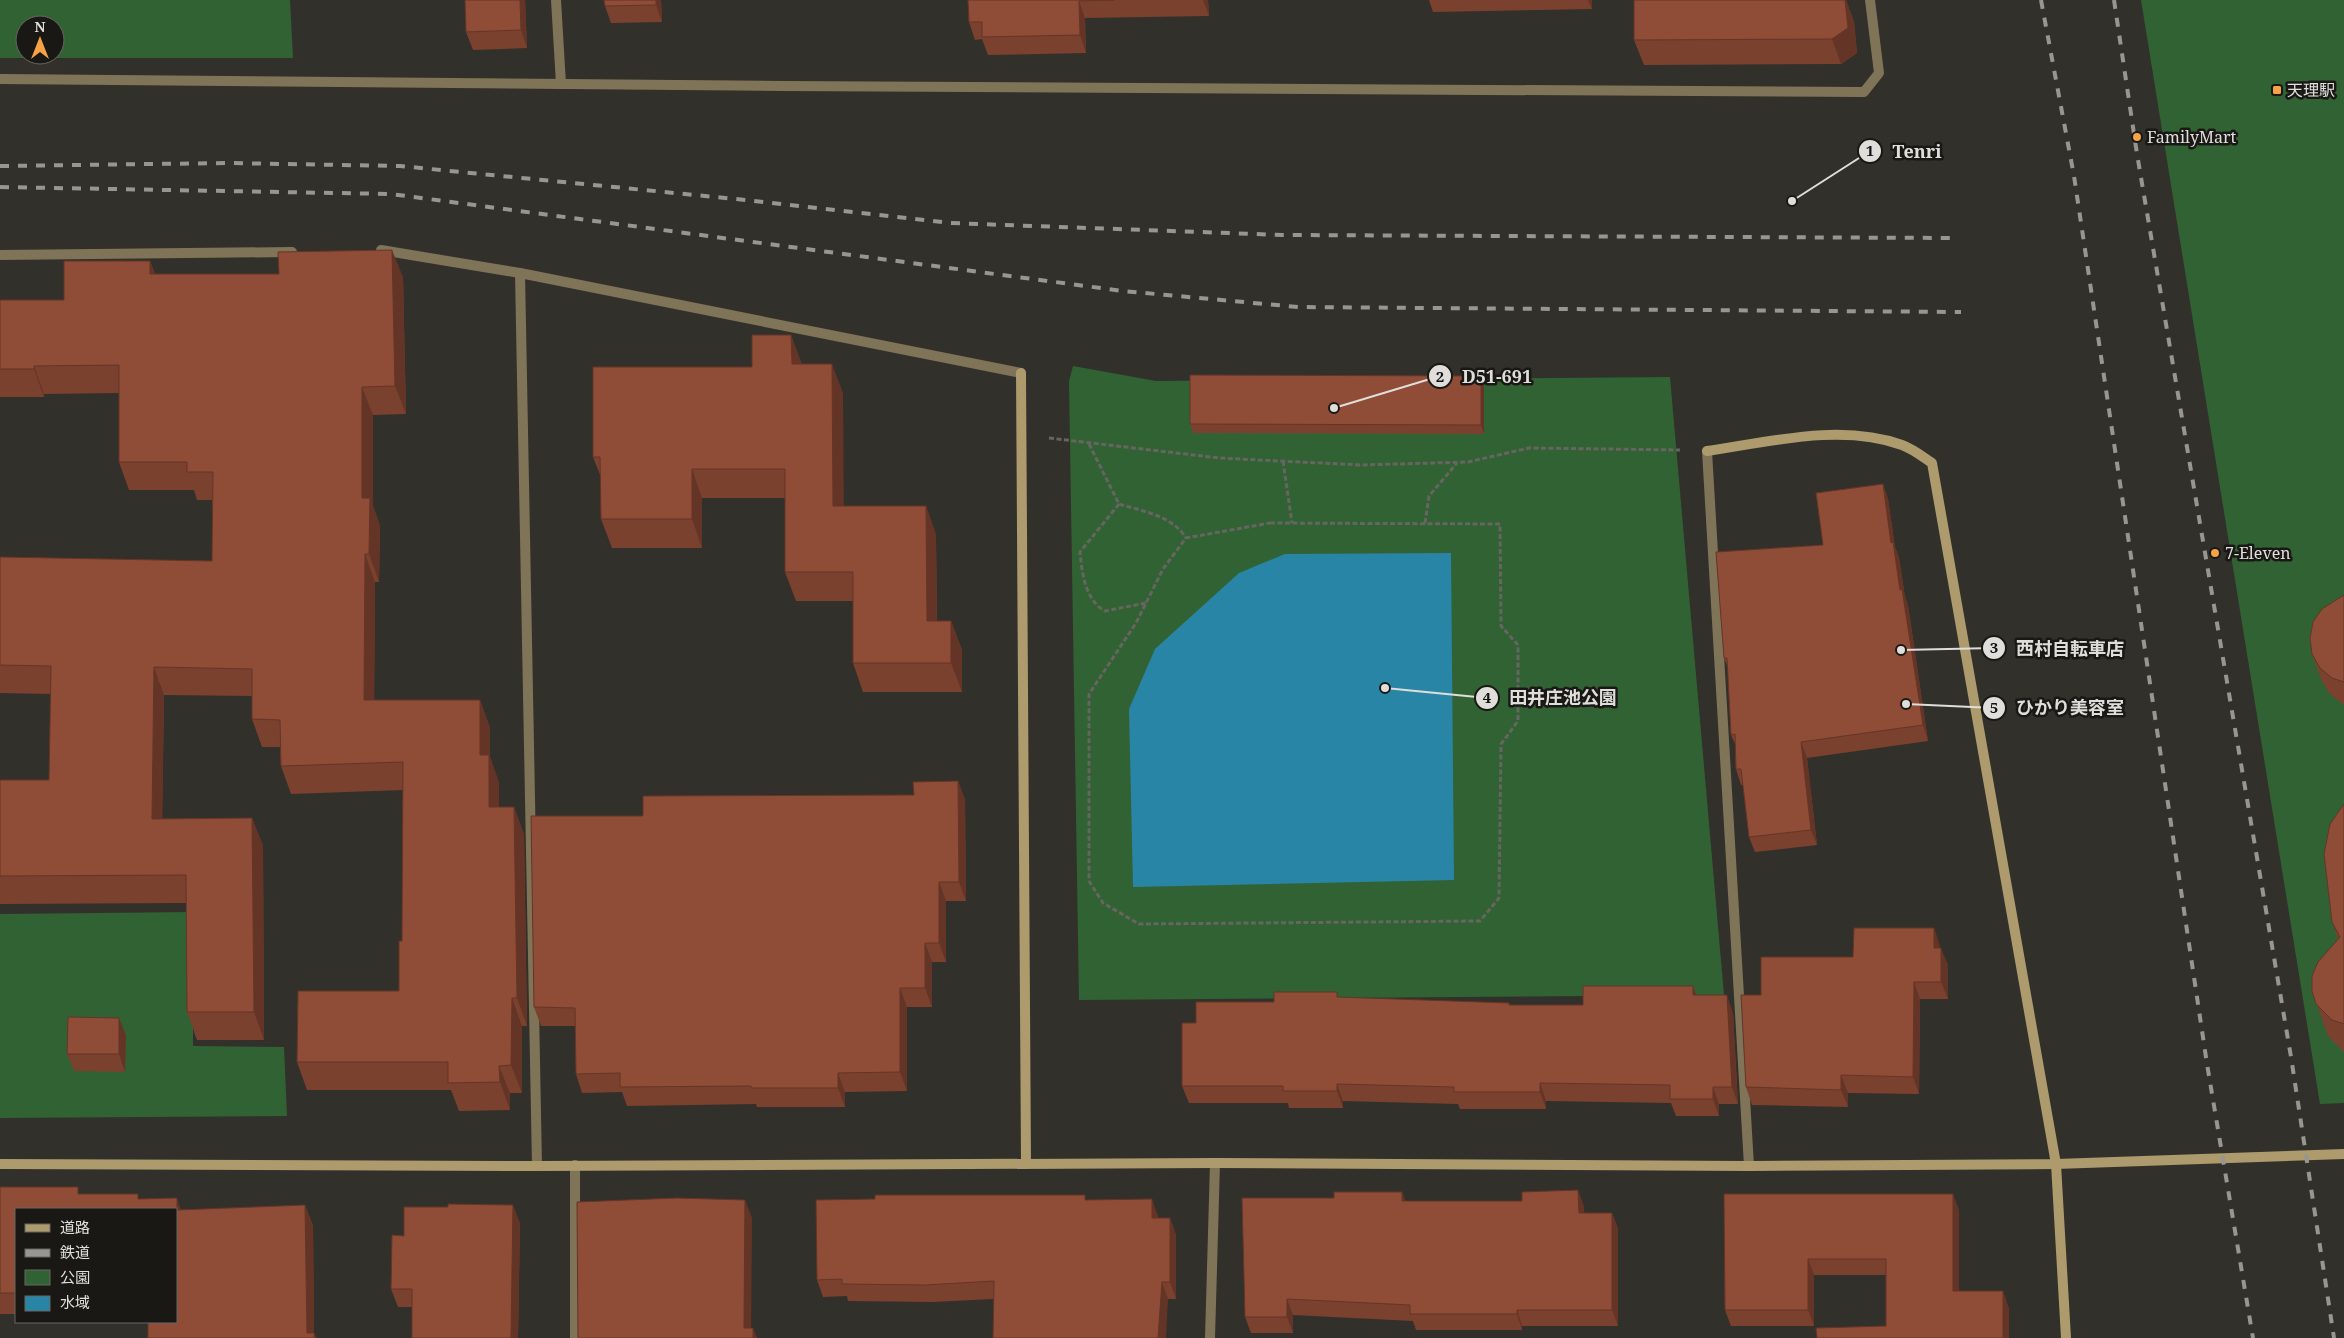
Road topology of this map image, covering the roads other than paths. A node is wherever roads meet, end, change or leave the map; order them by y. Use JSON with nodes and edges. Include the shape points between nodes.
{"nodes":[{"id":1,"x":556,"y":0,"type":"edge"},
{"id":2,"x":1870,"y":0,"type":"edge"},
{"id":3,"x":0,"y":79,"type":"edge"},
{"id":4,"x":561,"y":84,"type":"junction"},
{"id":5,"x":372,"y":251,"type":"edge"},
{"id":6,"x":304,"y":252,"type":"edge"},
{"id":7,"x":0,"y":256,"type":"edge"},
{"id":8,"x":520,"y":273,"type":"junction"},
{"id":9,"x":2344,"y":1154,"type":"edge"},
{"id":10,"x":1215,"y":1163,"type":"junction"},
{"id":11,"x":0,"y":1164,"type":"edge"},
{"id":12,"x":1026,"y":1164,"type":"junction"},
{"id":13,"x":2056,"y":1164,"type":"junction"},
{"id":14,"x":575,"y":1165,"type":"junction"},
{"id":15,"x":537,"y":1166,"type":"junction"},
{"id":16,"x":1749,"y":1166,"type":"junction"},
{"id":17,"x":576,"y":1338,"type":"edge"},
{"id":18,"x":1210,"y":1338,"type":"edge"},
{"id":19,"x":2066,"y":1338,"type":"edge"}],
"edges":[{"from":1,"to":4,"type":"street"},
{"from":2,"to":4,"type":"street","via":[[1880,72],[1864,92]]},
{"from":3,"to":4,"type":"street"},
{"from":5,"to":8,"type":"street"},
{"from":6,"to":7,"type":"street"},
{"from":8,"to":12,"type":"street","via":[[1021,373]]},
{"from":8,"to":15,"type":"street"},
{"from":9,"to":13,"type":"street"},
{"from":10,"to":12,"type":"street"},
{"from":10,"to":16,"type":"street"},
{"from":10,"to":18,"type":"street"},
{"from":11,"to":15,"type":"street"},
{"from":12,"to":14,"type":"street"},
{"from":13,"to":16,"type":"street"},
{"from":13,"to":16,"type":"street","via":[[1932,463],[1904,445],[1859,435],[1795,438],[1707,451]]},
{"from":13,"to":19,"type":"street"},
{"from":14,"to":15,"type":"street"},
{"from":14,"to":17,"type":"street"}]}
